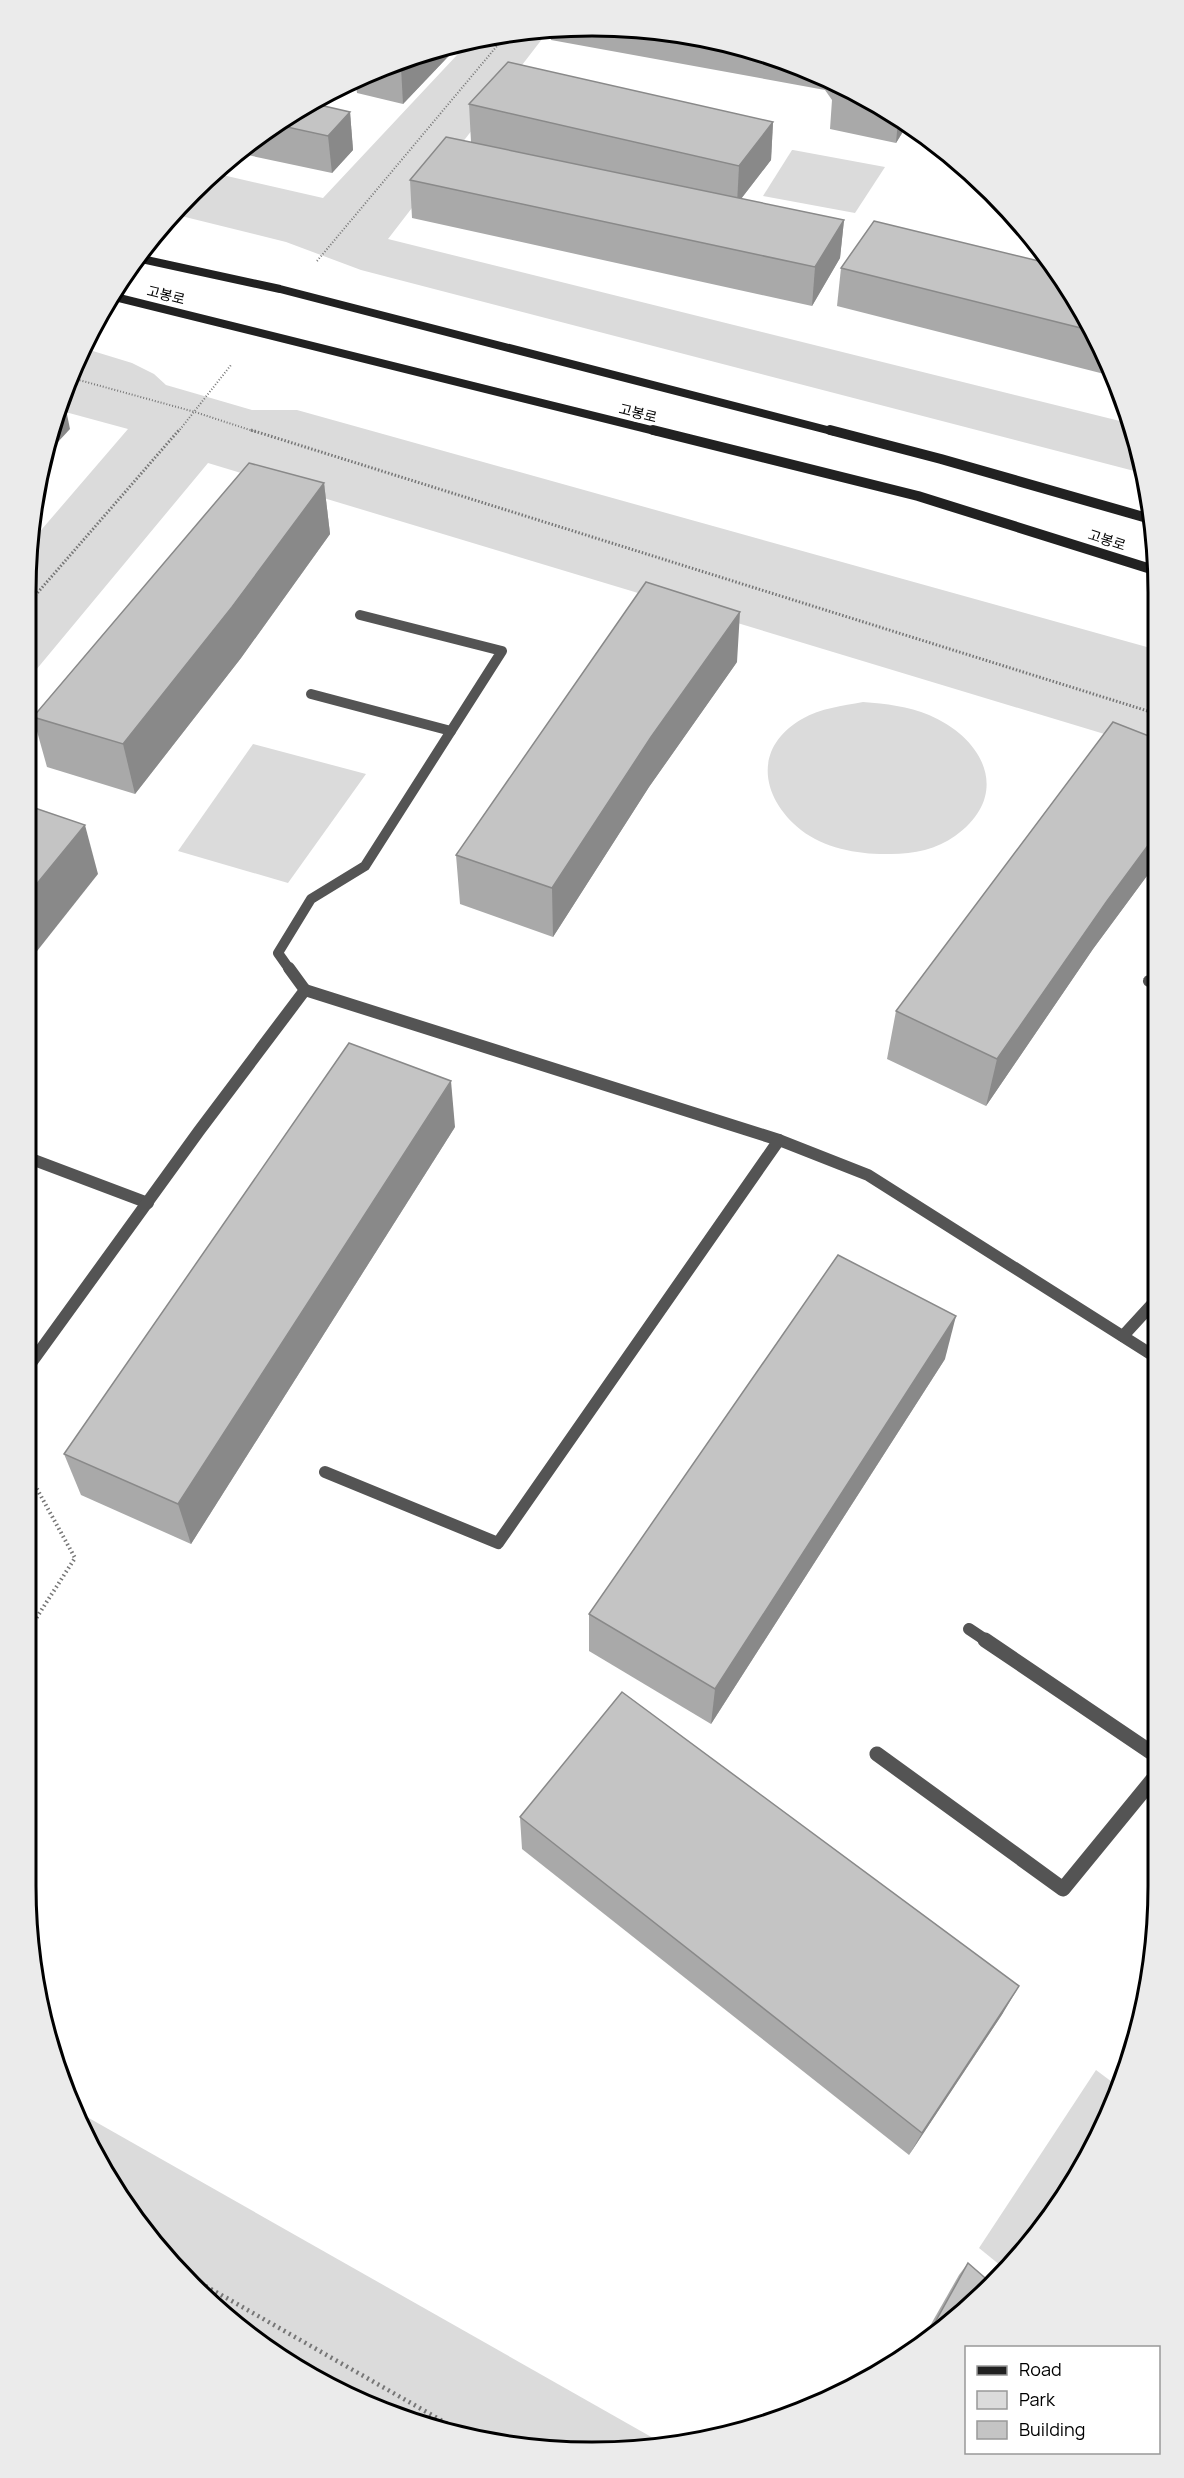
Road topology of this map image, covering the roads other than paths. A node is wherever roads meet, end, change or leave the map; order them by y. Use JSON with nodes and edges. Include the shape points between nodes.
{"nodes":[{"id":1,"x":147,"y":260,"type":"edge"},
{"id":2,"x":120,"y":298,"type":"edge"},
{"id":3,"x":1143,"y":517,"type":"edge"},
{"id":4,"x":1147,"y":568,"type":"edge"},
{"id":5,"x":360,"y":615,"type":"dead end"},
{"id":6,"x":311,"y":694,"type":"dead end"},
{"id":7,"x":451,"y":731,"type":"junction"},
{"id":8,"x":305,"y":990,"type":"junction"},
{"id":9,"x":779,"y":1140,"type":"junction"},
{"id":10,"x":36,"y":1162,"type":"edge"},
{"id":11,"x":148,"y":1203,"type":"junction"},
{"id":12,"x":1148,"y":1309,"type":"edge"},
{"id":13,"x":1123,"y":1336,"type":"junction"},
{"id":14,"x":1148,"y":1352,"type":"edge"},
{"id":15,"x":36,"y":1356,"type":"edge"},
{"id":16,"x":325,"y":1473,"type":"dead end"},
{"id":17,"x":969,"y":1629,"type":"dead end"},
{"id":18,"x":1148,"y":1750,"type":"edge"},
{"id":19,"x":877,"y":1754,"type":"dead end"},
{"id":20,"x":1148,"y":1785,"type":"edge"}],
"edges":[{"from":1,"to":3,"type":"main road","name":"고봉로","via":[[280,289],[941,459]]},
{"from":2,"to":4,"type":"main road","name":"고봉로","via":[[918,496]]},
{"from":5,"to":7,"type":"lane","via":[[502,651]]},
{"from":6,"to":7,"type":"lane"},
{"from":7,"to":8,"type":"lane","via":[[365,866],[311,899],[278,953]]},
{"from":8,"to":9,"type":"lane"},
{"from":8,"to":11,"type":"lane","via":[[235,1079]]},
{"from":9,"to":13,"type":"lane","via":[[868,1174]]},
{"from":9,"to":16,"type":"lane","via":[[498,1543]]},
{"from":10,"to":11,"type":"lane"},
{"from":11,"to":15,"type":"lane"},
{"from":12,"to":13,"type":"lane"},
{"from":13,"to":14,"type":"lane"},
{"from":17,"to":18,"type":"lane"},
{"from":19,"to":20,"type":"lane","via":[[1063,1889]]}]}
